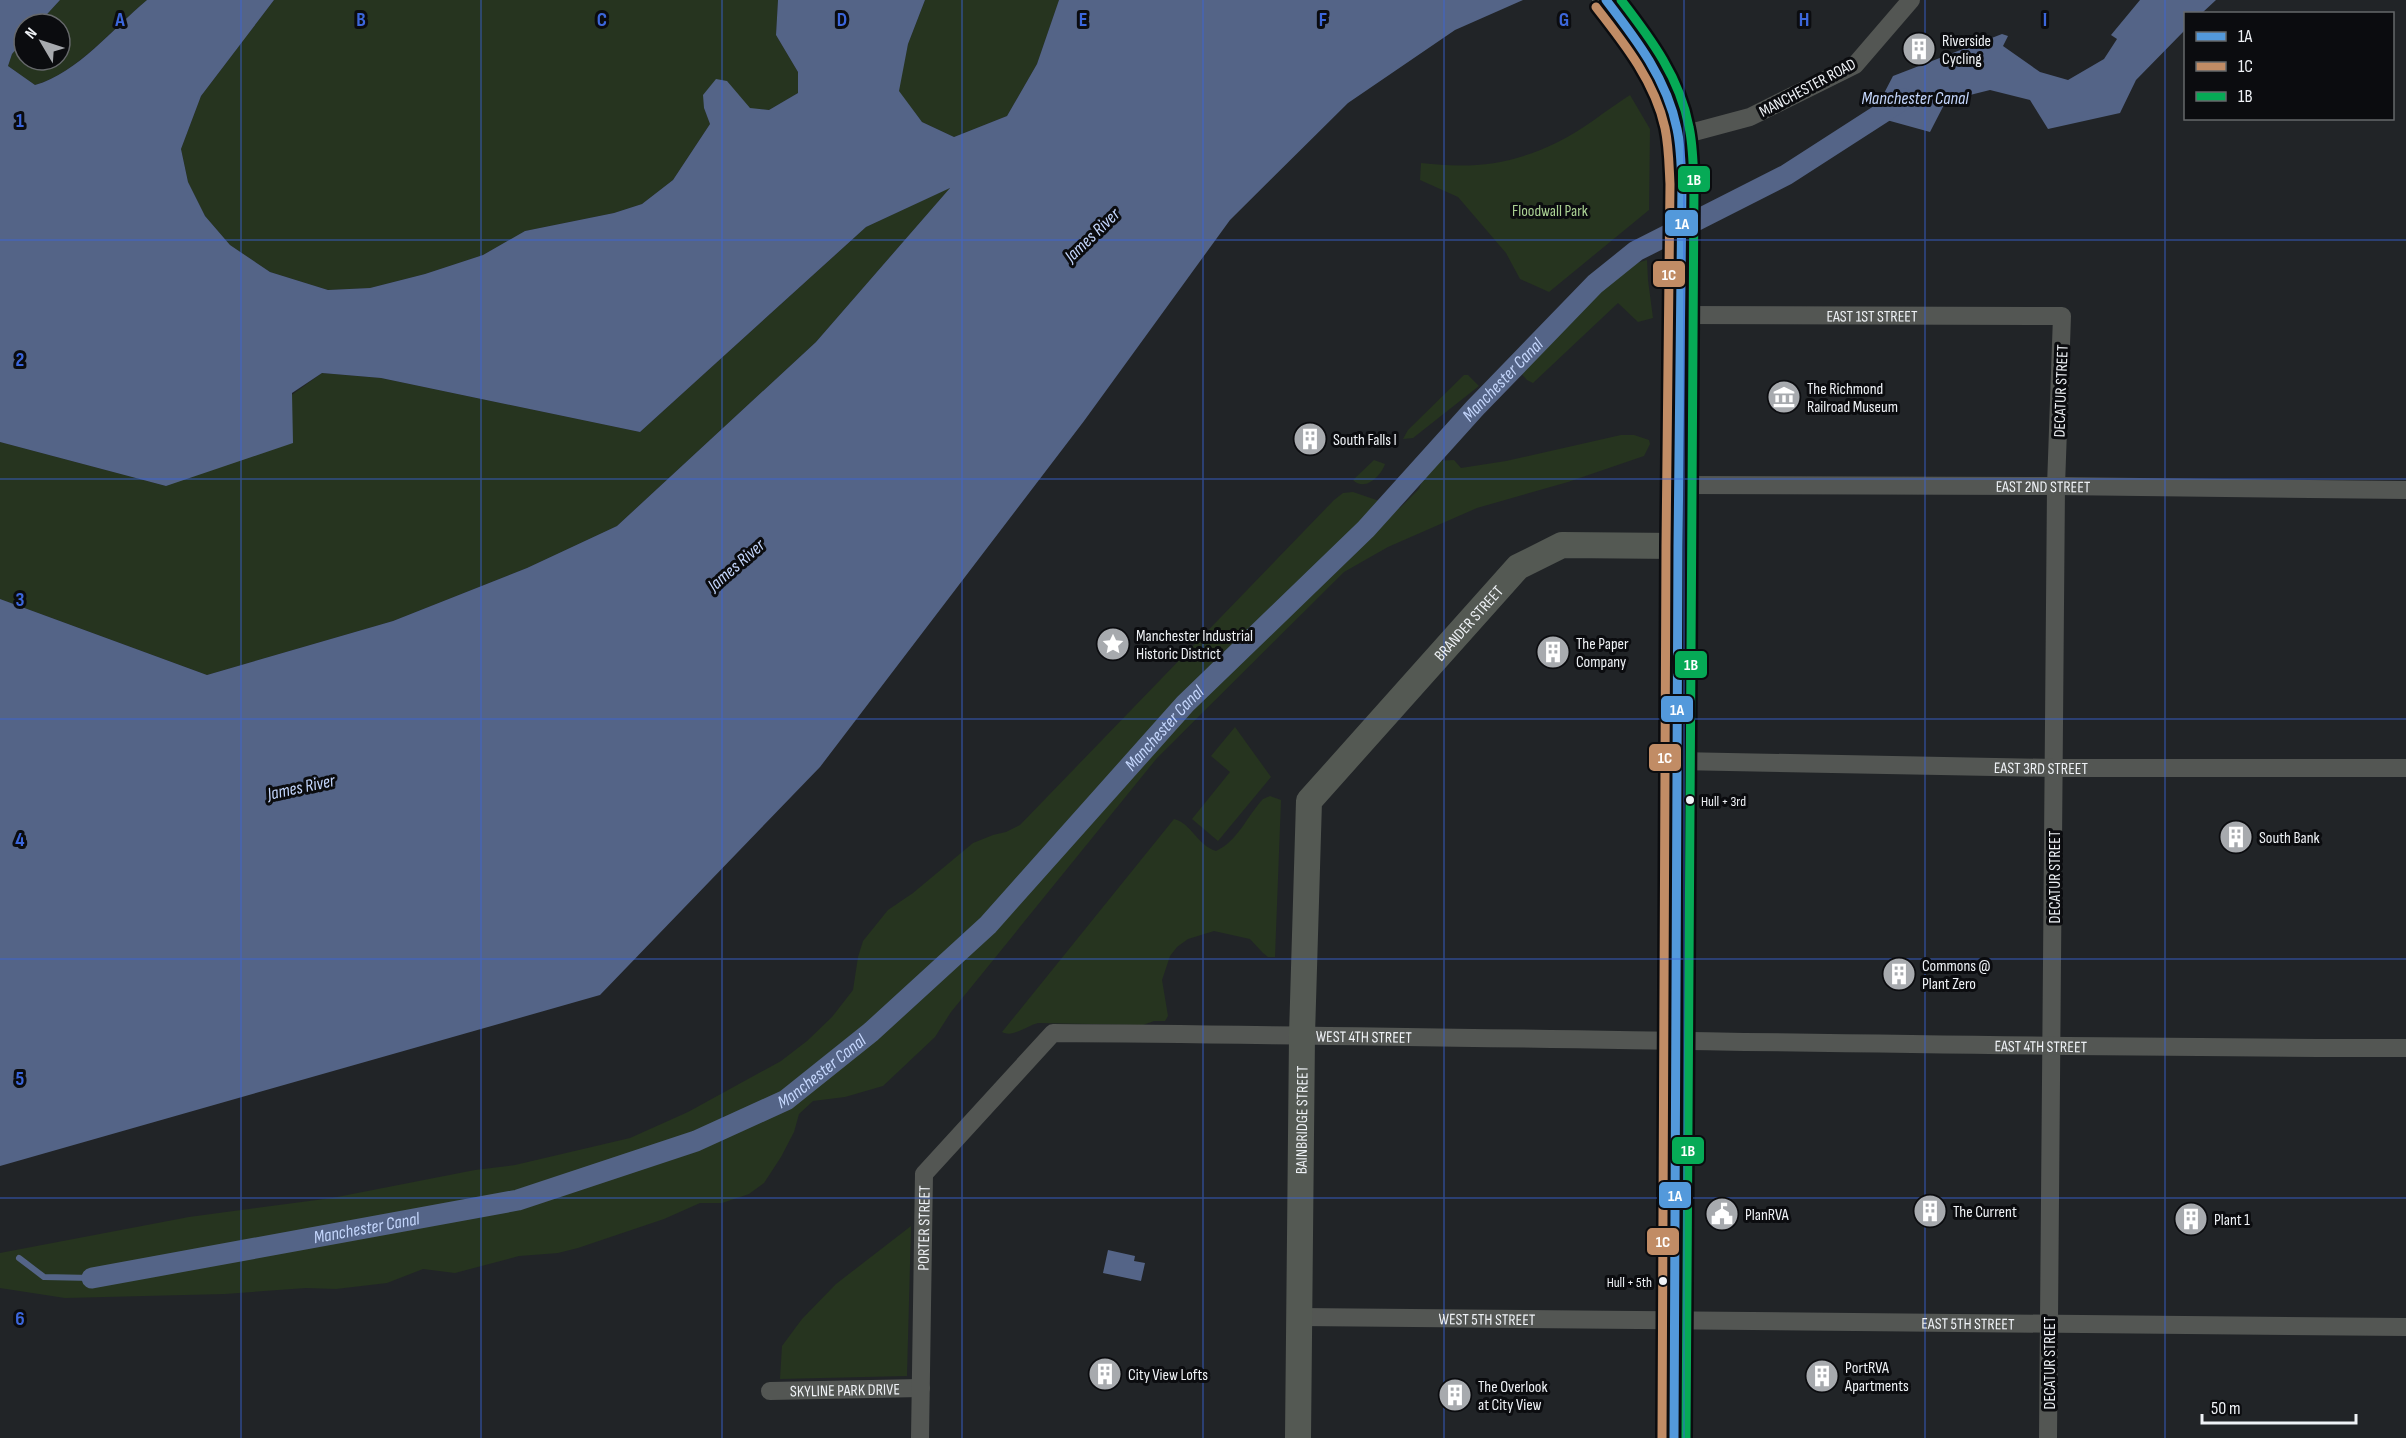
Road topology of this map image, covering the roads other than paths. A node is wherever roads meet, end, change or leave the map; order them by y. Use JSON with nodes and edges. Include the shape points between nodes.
{"nodes":[{"id":1,"x":1606,"y":0,"type":"edge"},
{"id":2,"x":1911,"y":0,"type":"edge"},
{"id":3,"x":1679,"y":136,"type":"junction"},
{"id":4,"x":1680,"y":315,"type":"junction"},
{"id":5,"x":2062,"y":316,"type":"joint"},
{"id":6,"x":1680,"y":485,"type":"junction"},
{"id":7,"x":2056,"y":486,"type":"junction"},
{"id":8,"x":2406,"y":490,"type":"edge"},
{"id":9,"x":1678,"y":546,"type":"junction"},
{"id":10,"x":1677,"y":761,"type":"junction"},
{"id":11,"x":2054,"y":768,"type":"junction"},
{"id":12,"x":2406,"y":768,"type":"edge"},
{"id":13,"x":1309,"y":801,"type":"joint"},
{"id":14,"x":1053,"y":1034,"type":"joint"},
{"id":15,"x":1302,"y":1035,"type":"junction"},
{"id":16,"x":1676,"y":1041,"type":"junction"},
{"id":17,"x":2053,"y":1047,"type":"junction"},
{"id":18,"x":2406,"y":1048,"type":"edge"},
{"id":19,"x":1299,"y":1317,"type":"junction"},
{"id":20,"x":1674,"y":1321,"type":"junction"},
{"id":21,"x":2049,"y":1322,"type":"junction"},
{"id":22,"x":2406,"y":1327,"type":"edge"},
{"id":23,"x":921,"y":1388,"type":"junction"},
{"id":24,"x":770,"y":1391,"type":"dead end"},
{"id":25,"x":920,"y":1438,"type":"edge"},
{"id":26,"x":1298,"y":1438,"type":"edge"},
{"id":27,"x":1674,"y":1438,"type":"edge"},
{"id":28,"x":2048,"y":1438,"type":"edge"}],
"edges":[{"from":1,"to":3,"type":"main road","via":[[1650,57],[1670,102]]},
{"from":2,"to":3,"type":"street","name":"MANCHESTER ROAD","via":[[1855,65],[1750,117]]},
{"from":3,"to":4,"type":"main road"},
{"from":4,"to":5,"type":"street","name":"EAST 1ST STREET"},
{"from":4,"to":6,"type":"main road"},
{"from":5,"to":7,"type":"street","name":"DECATUR STREET"},
{"from":6,"to":7,"type":"street","name":"EAST 2ND STREET"},
{"from":6,"to":9,"type":"main road"},
{"from":7,"to":8,"type":"street","name":"EAST 2ND STREET"},
{"from":7,"to":11,"type":"street","name":"DECATUR STREET"},
{"from":9,"to":10,"type":"main road"},
{"from":9,"to":13,"type":"street","name":"BRANDER STREET","via":[[1562,546],[1518,567]]},
{"from":10,"to":11,"type":"street","name":"EAST 3RD STREET"},
{"from":10,"to":16,"type":"main road"},
{"from":11,"to":12,"type":"street","name":"EAST 3RD STREET"},
{"from":11,"to":17,"type":"street","name":"DECATUR STREET"},
{"from":13,"to":15,"type":"street","name":"BAINBRIDGE STREET"},
{"from":14,"to":15,"type":"street","name":"WEST 4TH STREET"},
{"from":14,"to":23,"type":"street","name":"PORTER STREET","via":[[924,1174]]},
{"from":15,"to":16,"type":"street","name":"WEST 4TH STREET"},
{"from":15,"to":19,"type":"street","name":"BAINBRIDGE STREET"},
{"from":16,"to":17,"type":"street","name":"EAST 4TH STREET"},
{"from":16,"to":20,"type":"main road"},
{"from":17,"to":18,"type":"street","name":"EAST 4TH STREET"},
{"from":17,"to":21,"type":"street","name":"DECATUR STREET"},
{"from":19,"to":20,"type":"street","name":"WEST 5TH STREET"},
{"from":19,"to":26,"type":"street","name":"BAINBRIDGE STREET"},
{"from":20,"to":21,"type":"street","name":"EAST 5TH STREET"},
{"from":20,"to":27,"type":"main road"},
{"from":21,"to":22,"type":"street","name":"EAST 5TH STREET"},
{"from":21,"to":28,"type":"street","name":"DECATUR STREET"},
{"from":23,"to":24,"type":"street","name":"SKYLINE PARK DRIVE"},
{"from":23,"to":25,"type":"street","name":"PORTER STREET"}]}
